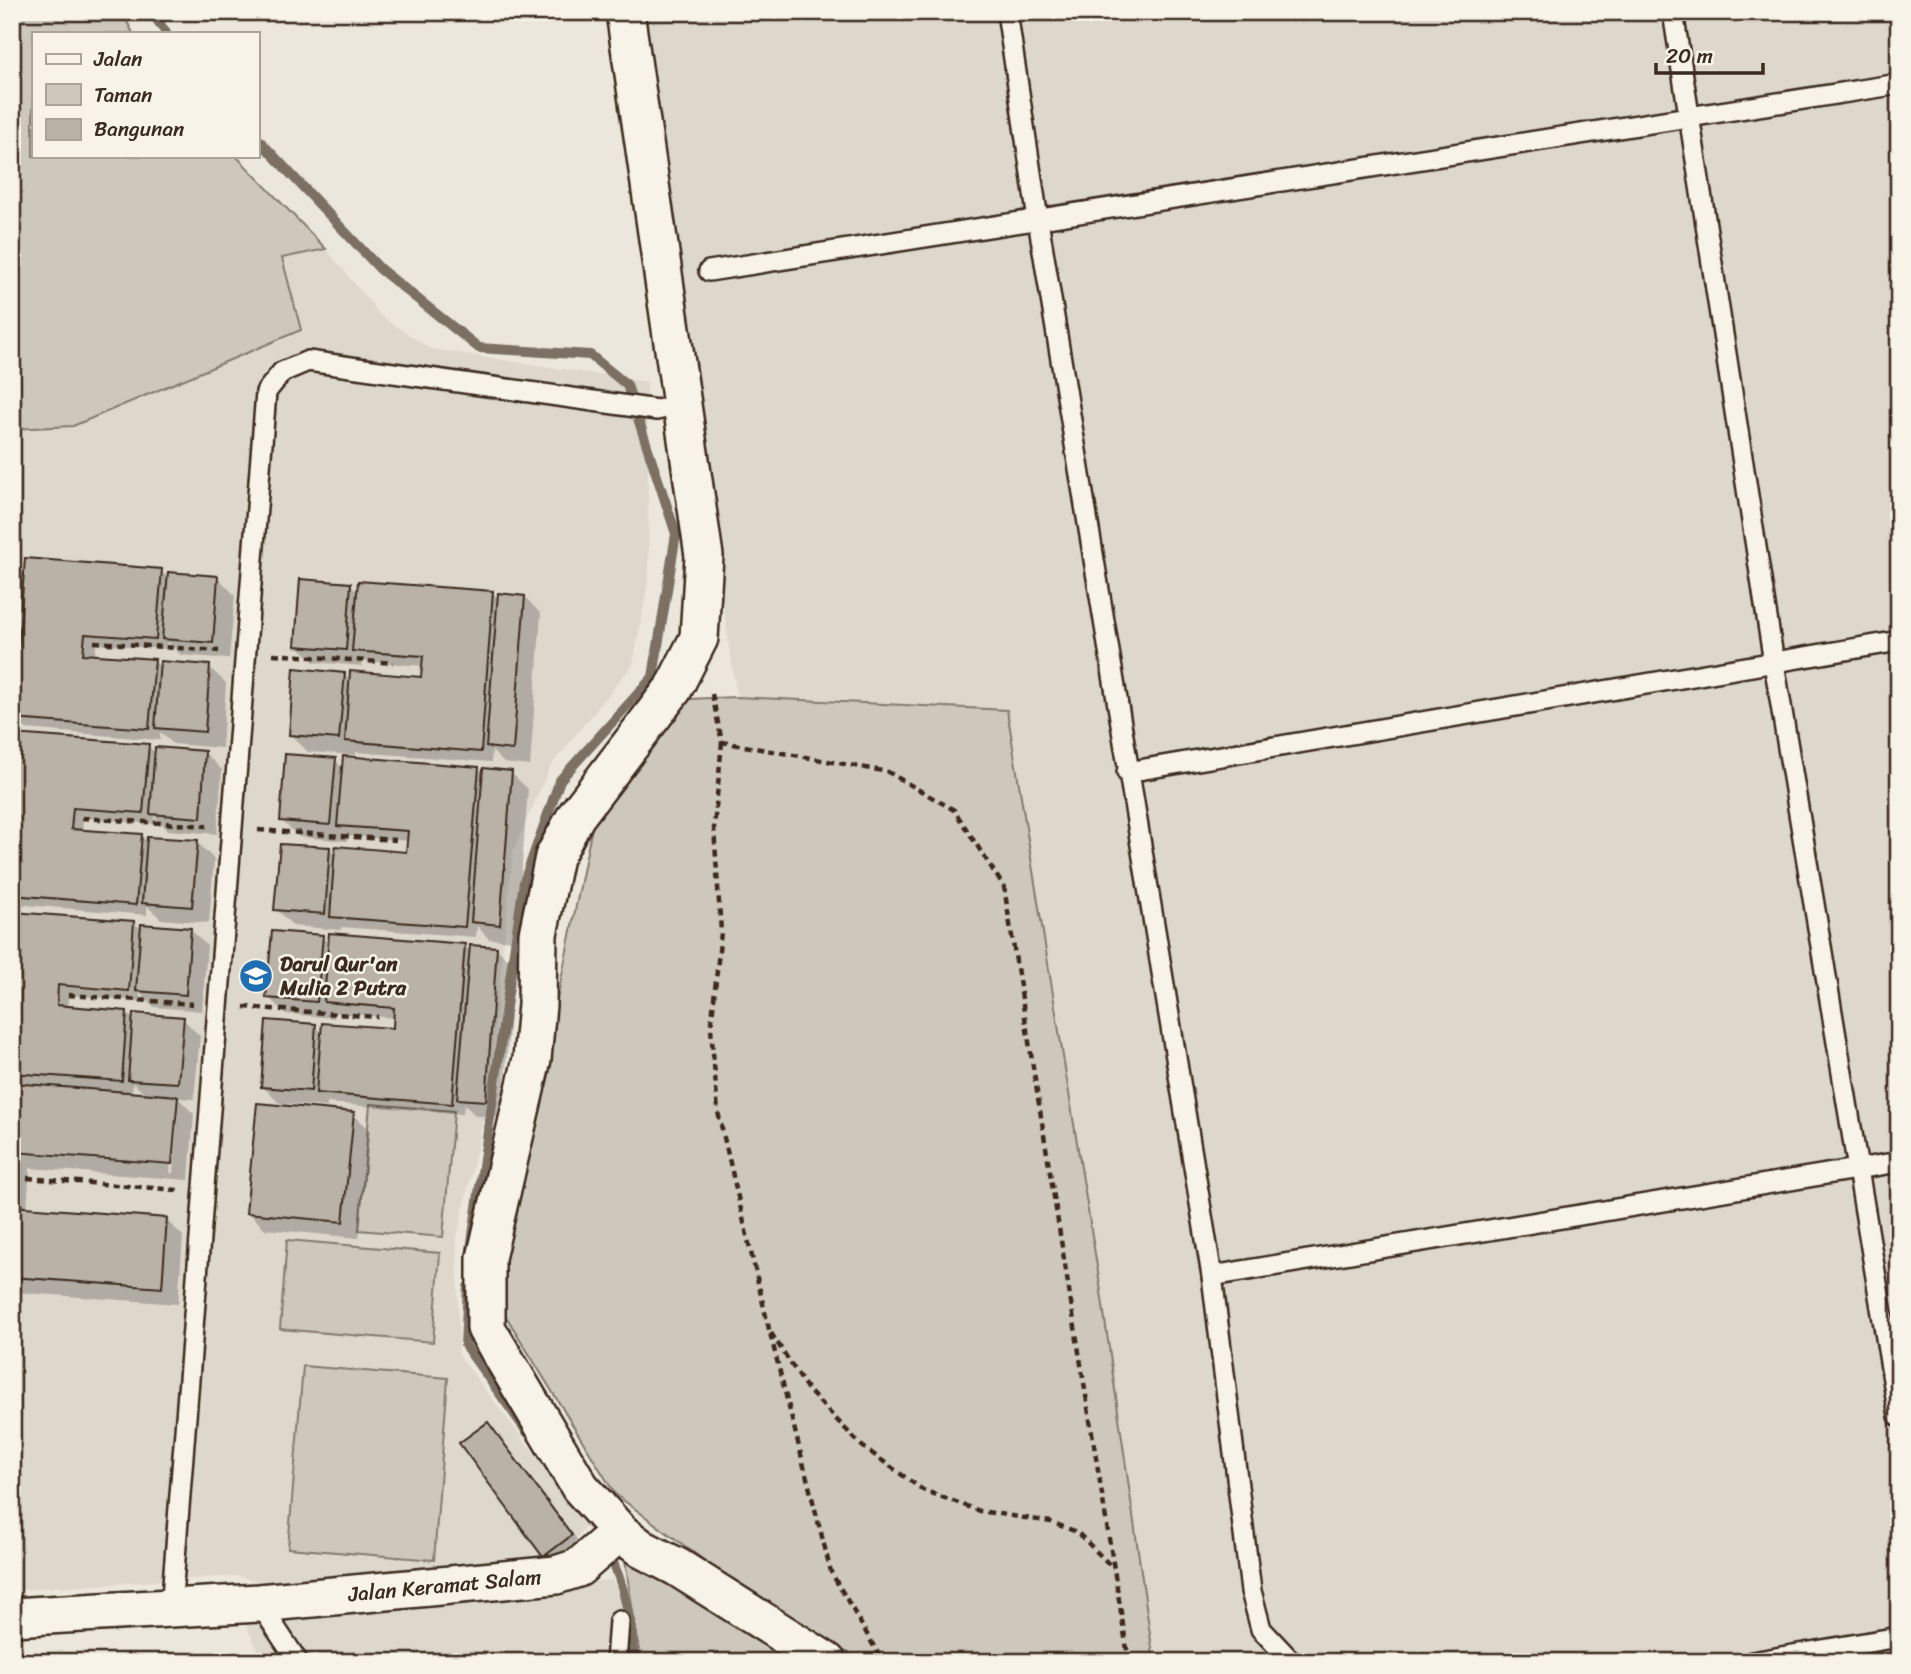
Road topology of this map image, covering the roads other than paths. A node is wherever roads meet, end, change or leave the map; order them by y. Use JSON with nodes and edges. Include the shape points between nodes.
{"nodes":[{"id":1,"x":625,"y":12,"type":"edge"},
{"id":2,"x":1007,"y":12,"type":"edge"},
{"id":3,"x":1673,"y":12,"type":"edge"},
{"id":4,"x":1899,"y":84,"type":"edge"},
{"id":5,"x":1690,"y":117,"type":"junction"},
{"id":6,"x":1038,"y":220,"type":"junction"},
{"id":7,"x":709,"y":271,"type":"dead end"},
{"id":8,"x":669,"y":407,"type":"junction"},
{"id":9,"x":1899,"y":641,"type":"edge"},
{"id":10,"x":1774,"y":663,"type":"junction"},
{"id":11,"x":1127,"y":772,"type":"junction"},
{"id":12,"x":1899,"y":1163,"type":"edge"},
{"id":13,"x":1859,"y":1169,"type":"junction"},
{"id":14,"x":1212,"y":1276,"type":"junction"},
{"id":15,"x":1899,"y":1416,"type":"edge"},
{"id":16,"x":607,"y":1543,"type":"junction"},
{"id":17,"x":259,"y":1603,"type":"junction"},
{"id":18,"x":170,"y":1610,"type":"junction"},
{"id":19,"x":12,"y":1617,"type":"edge"},
{"id":20,"x":619,"y":1621,"type":"dead end"},
{"id":21,"x":1899,"y":1637,"type":"edge"},
{"id":22,"x":298,"y":1662,"type":"edge"},
{"id":23,"x":616,"y":1662,"type":"edge"},
{"id":24,"x":827,"y":1662,"type":"edge"},
{"id":25,"x":1292,"y":1662,"type":"edge"},
{"id":26,"x":1752,"y":1662,"type":"edge"}],
"edges":[{"from":1,"to":8,"type":"street"},
{"from":2,"to":6,"type":"lane"},
{"from":3,"to":5,"type":"lane"},
{"from":4,"to":5,"type":"lane"},
{"from":5,"to":6,"type":"lane"},
{"from":5,"to":10,"type":"lane"},
{"from":6,"to":7,"type":"lane"},
{"from":6,"to":11,"type":"lane"},
{"from":8,"to":16,"type":"street","via":[[704,556],[699,638],[673,689],[576,816],[554,857],[538,934],[532,1059],[486,1258],[486,1328],[580,1487]]},
{"from":8,"to":18,"type":"lane","via":[[308,361],[282,372],[267,392]]},
{"from":9,"to":10,"type":"lane"},
{"from":10,"to":11,"type":"lane"},
{"from":10,"to":13,"type":"lane"},
{"from":11,"to":14,"type":"lane"},
{"from":12,"to":13,"type":"lane"},
{"from":13,"to":14,"type":"lane"},
{"from":13,"to":15,"type":"lane"},
{"from":14,"to":25,"type":"lane","via":[[1251,1591],[1261,1629]]},
{"from":16,"to":17,"type":"street","name":"Jalan Keramat Salam","via":[[578,1568],[555,1575]]},
{"from":16,"to":24,"type":"street","via":[[642,1549],[677,1567]]},
{"from":17,"to":18,"type":"street","name":"Jalan Keramat Salam"},
{"from":17,"to":22,"type":"lane"},
{"from":18,"to":19,"type":"street","name":"Jalan Keramat Salam"},
{"from":20,"to":23,"type":"lane"},
{"from":21,"to":26,"type":"lane"}]}
